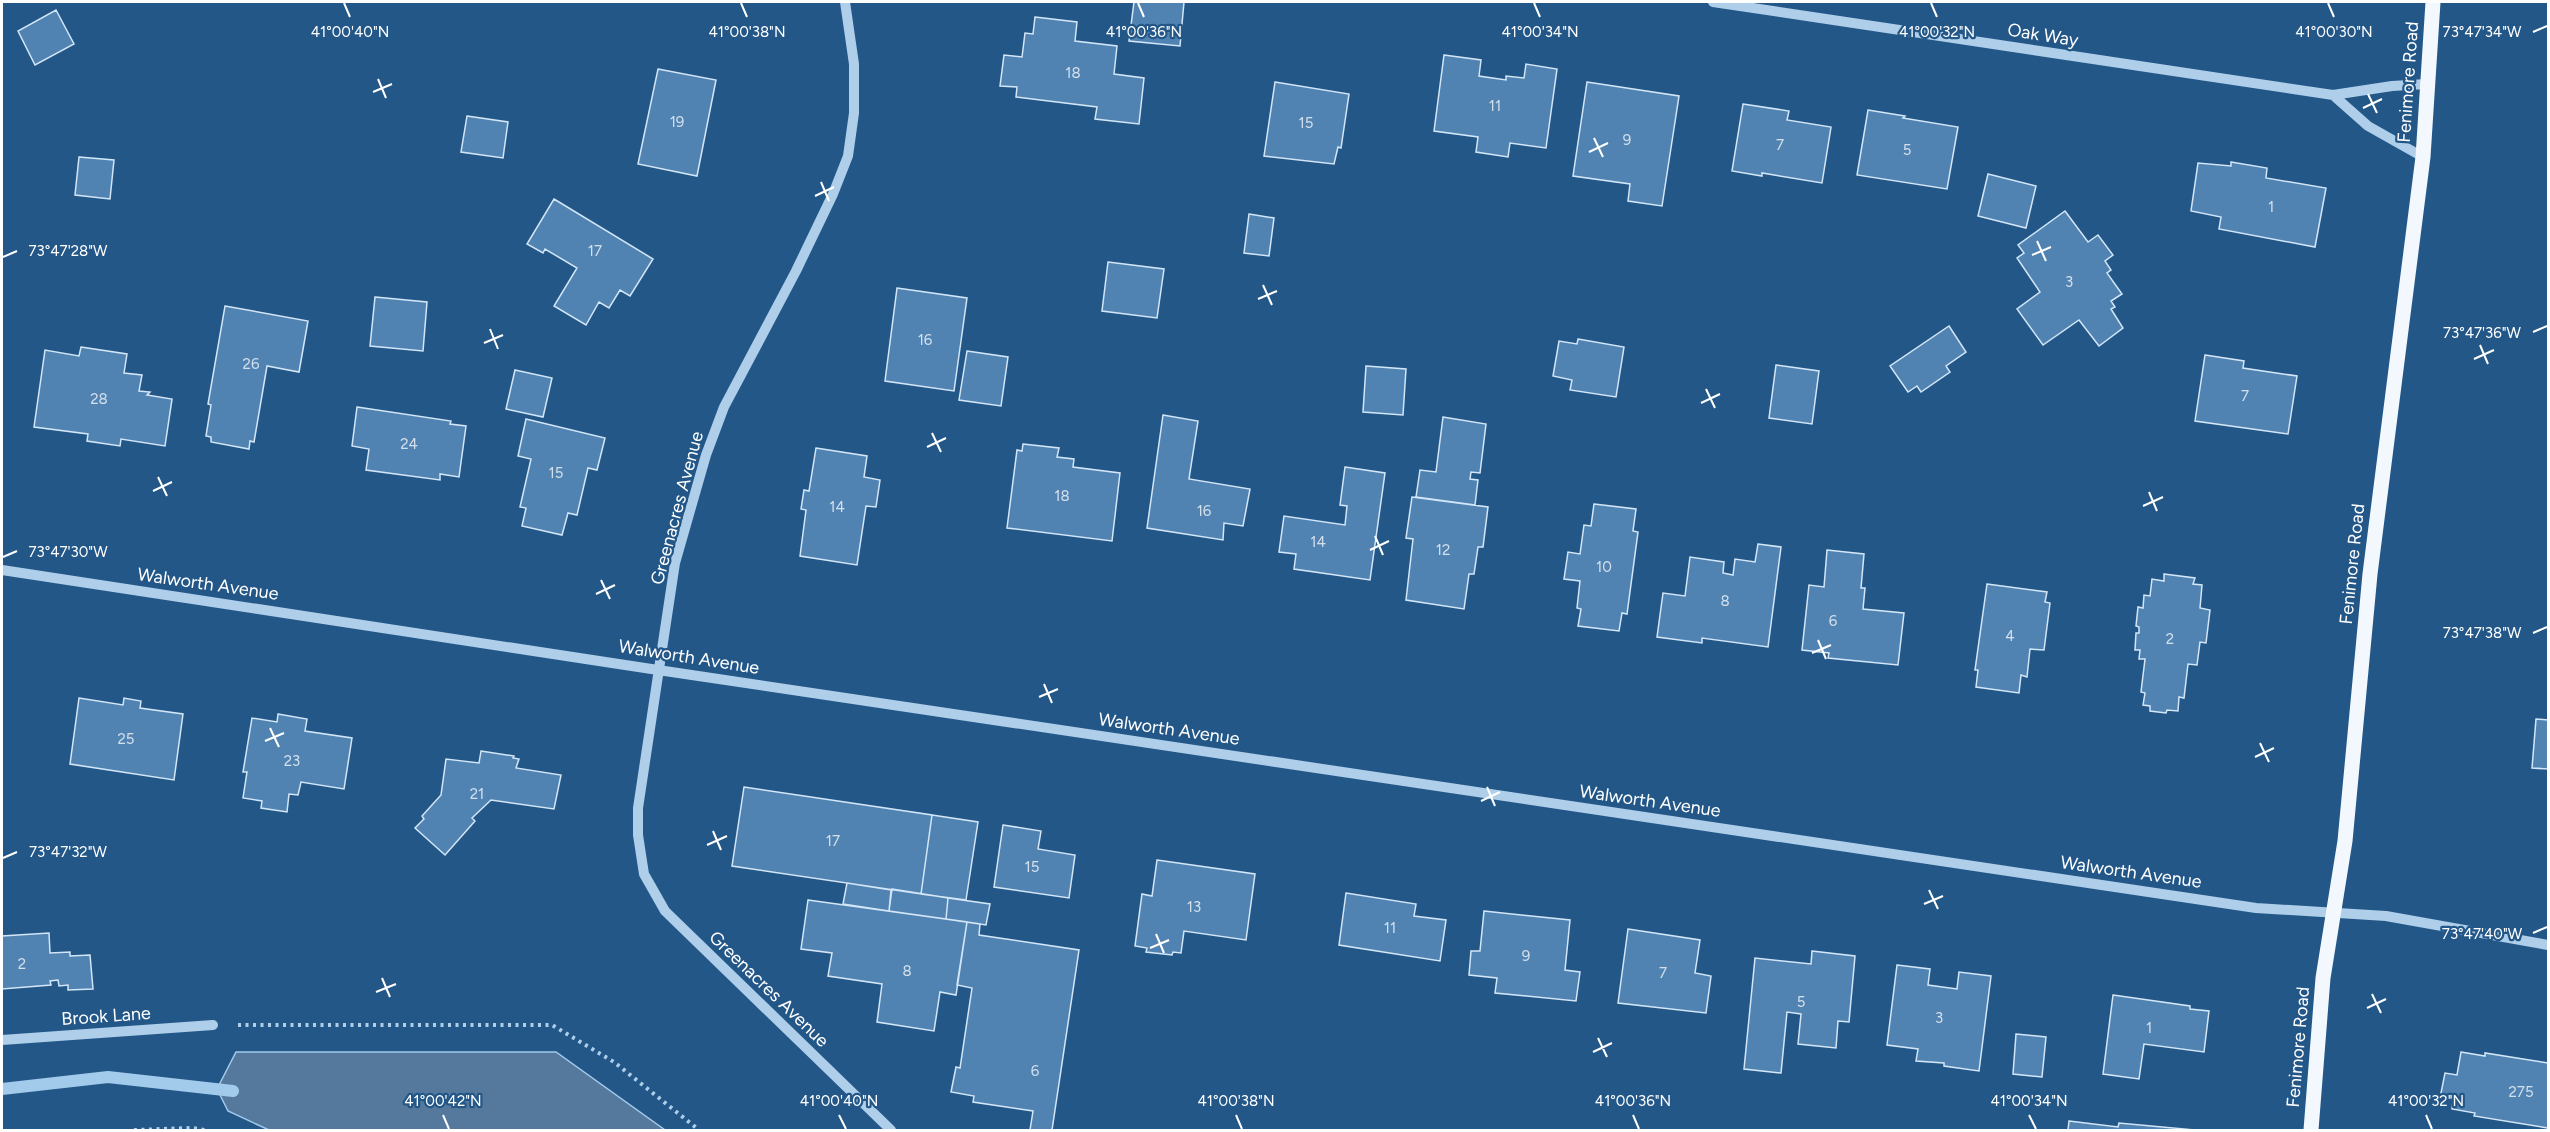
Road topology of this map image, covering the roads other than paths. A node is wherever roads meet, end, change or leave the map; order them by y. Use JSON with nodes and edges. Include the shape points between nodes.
{"nodes":[{"id":1,"x":845,"y":2,"type":"edge"},
{"id":2,"x":1713,"y":2,"type":"edge"},
{"id":3,"x":2433,"y":2,"type":"edge"},
{"id":4,"x":2427,"y":84,"type":"junction"},
{"id":5,"x":2332,"y":95,"type":"junction"},
{"id":6,"x":2423,"y":157,"type":"junction"},
{"id":7,"x":2,"y":570,"type":"edge"},
{"id":8,"x":658,"y":670,"type":"junction"},
{"id":9,"x":2333,"y":912,"type":"junction"},
{"id":10,"x":2548,"y":945,"type":"edge"},
{"id":11,"x":213,"y":1024,"type":"road end"},
{"id":12,"x":2,"y":1040,"type":"edge"},
{"id":13,"x":891,"y":1131,"type":"edge"},
{"id":14,"x":2311,"y":1131,"type":"edge"}],
"edges":[{"from":1,"to":8,"type":"street","name":"Greenacres Avenue","via":[[854,64],[854,113],[848,156],[796,271],[724,407],[706,455],[675,563]]},
{"from":2,"to":5,"type":"street","name":"Oak Way"},
{"from":3,"to":4,"type":"main road","name":"Fenimore Road"},
{"from":4,"to":5,"type":"street","name":"Oak Way"},
{"from":4,"to":6,"type":"main road","name":"Fenimore Road"},
{"from":5,"to":6,"type":"street","via":[[2368,126]]},
{"from":6,"to":9,"type":"main road","name":"Fenimore Road","via":[[2370,574],[2344,841]]},
{"from":7,"to":8,"type":"street","name":"Walworth Avenue"},
{"from":8,"to":9,"type":"street","name":"Walworth Avenue","via":[[2256,908]]},
{"from":8,"to":13,"type":"street","name":"Greenacres Avenue","via":[[638,808],[644,874],[653,893],[694,941]]},
{"from":9,"to":10,"type":"street","name":"Walworth Avenue","via":[[2386,915]]},
{"from":9,"to":14,"type":"main road","name":"Fenimore Road","via":[[2323,978]]},
{"from":11,"to":12,"type":"street","name":"Brook Lane"}]}
